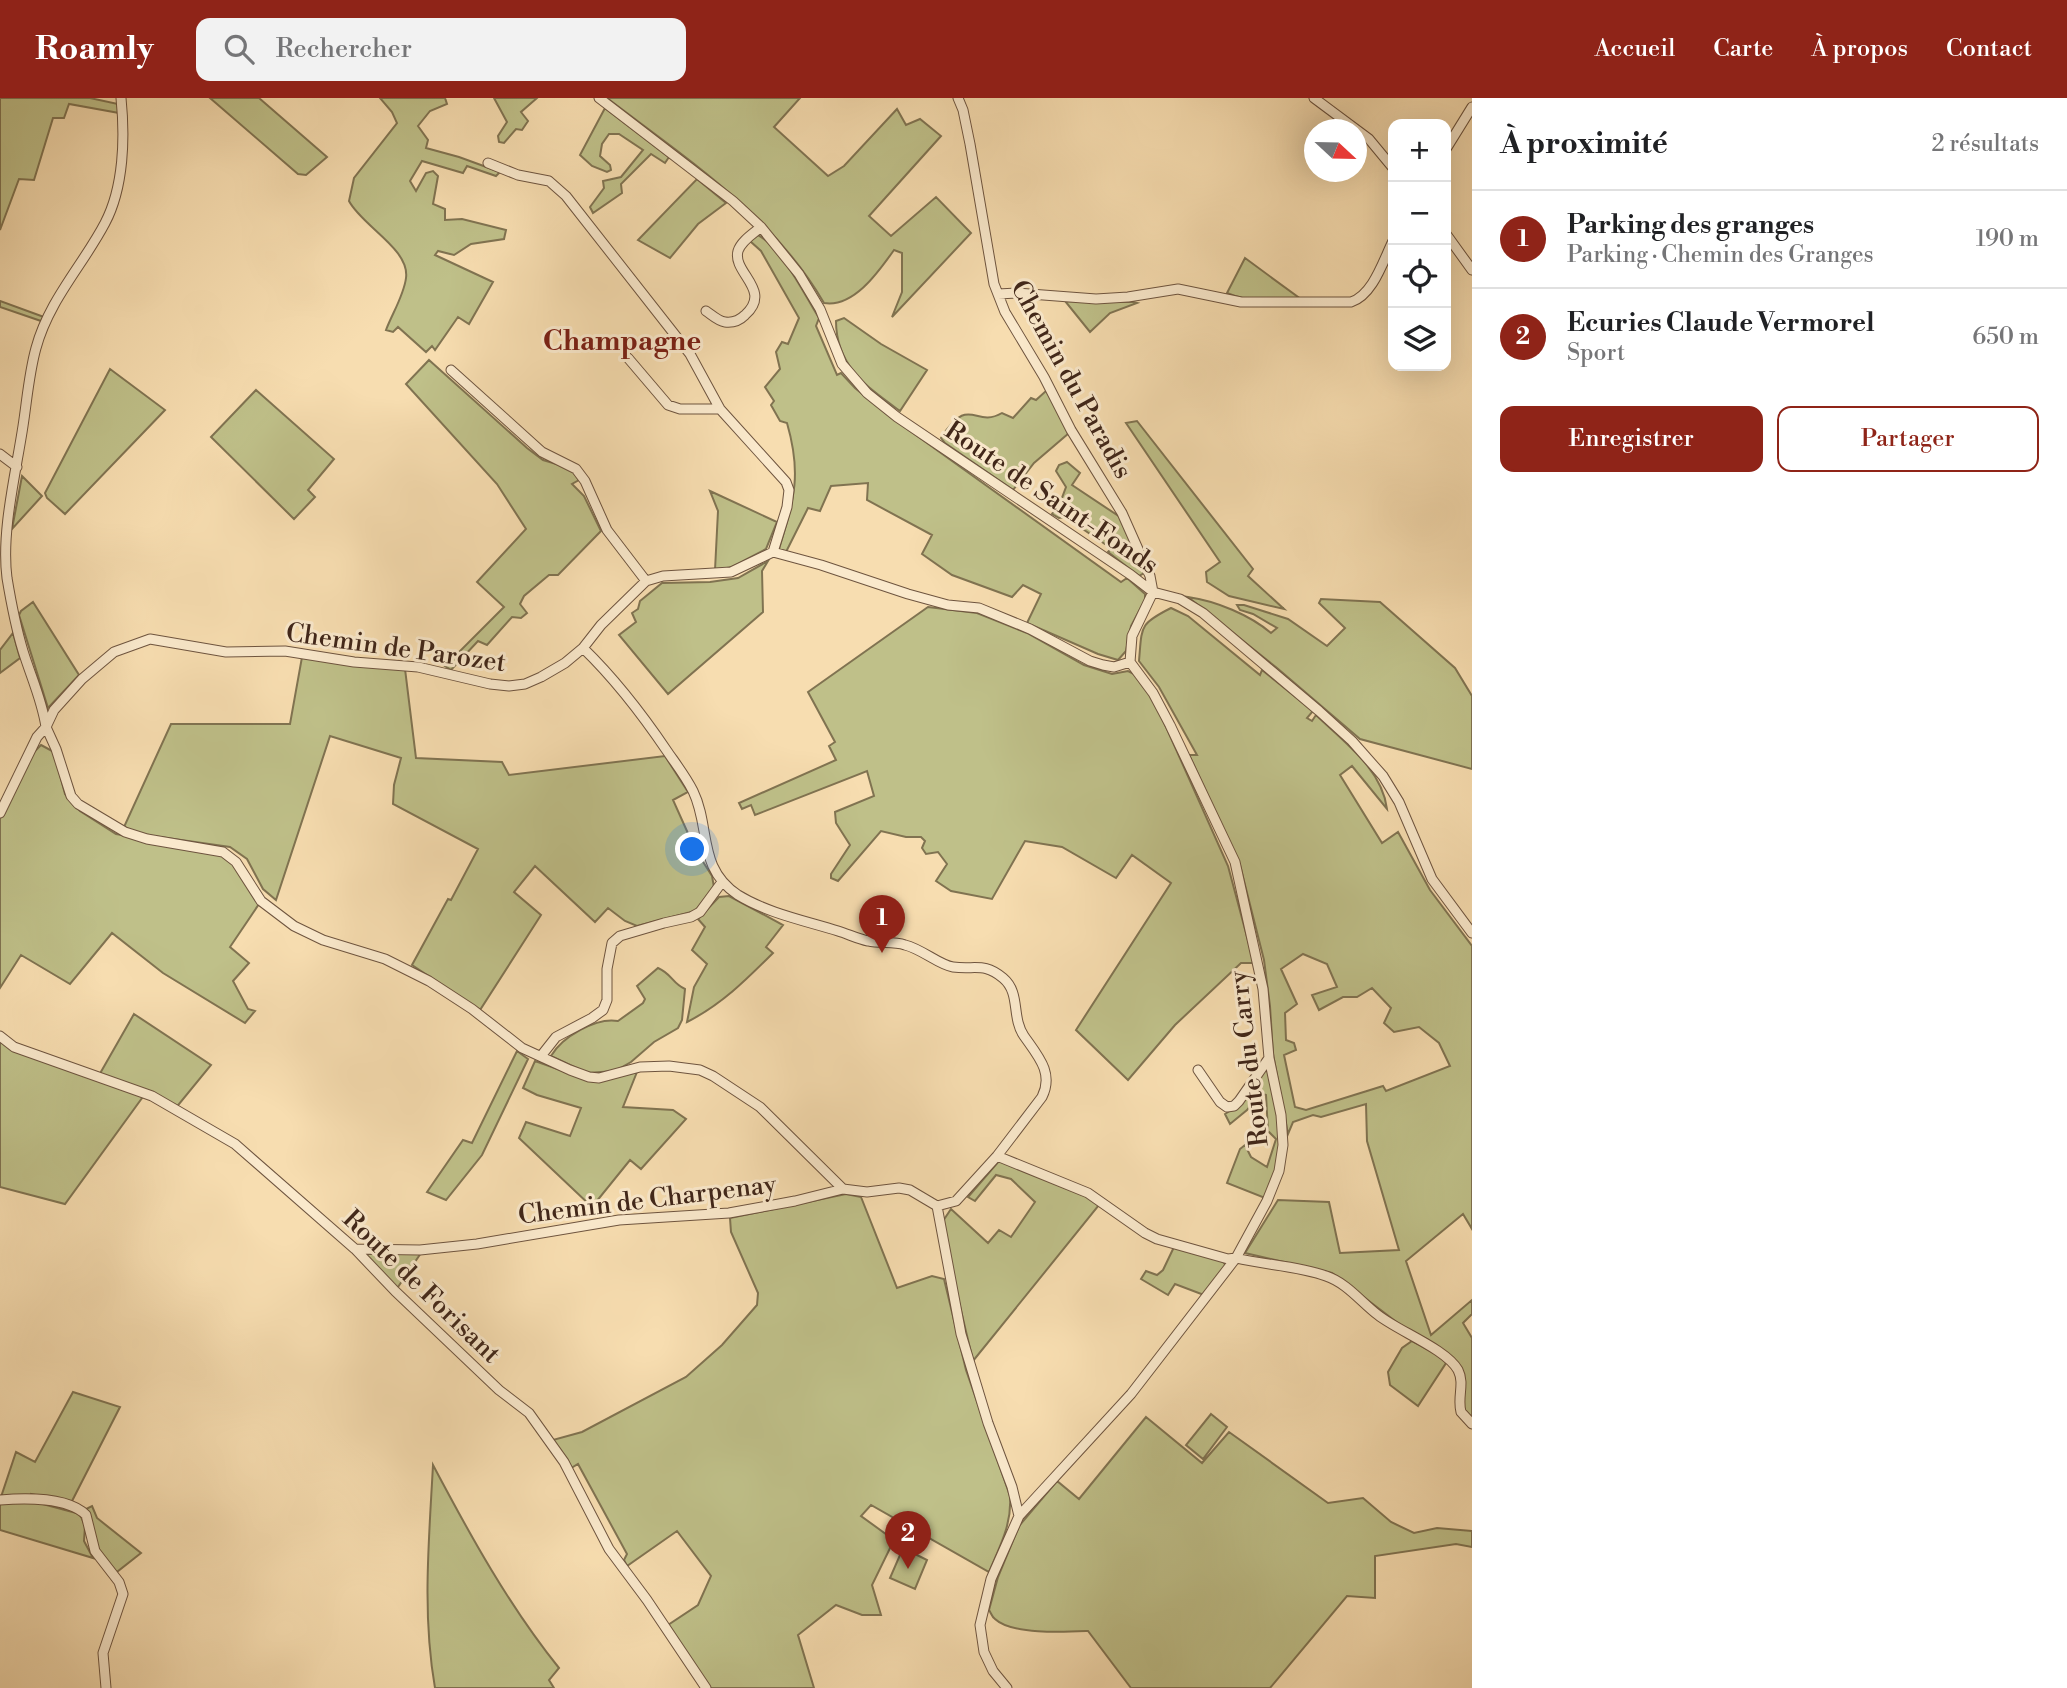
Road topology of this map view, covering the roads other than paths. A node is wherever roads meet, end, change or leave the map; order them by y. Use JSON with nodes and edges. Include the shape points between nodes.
{"nodes":[{"id":1,"x":121,"y":98,"type":"edge"},
{"id":2,"x":599,"y":98,"type":"edge"},
{"id":3,"x":957,"y":98,"type":"edge"},
{"id":4,"x":1314,"y":98,"type":"edge"},
{"id":5,"x":1472,"y":107,"type":"edge"},
{"id":6,"x":1451,"y":141,"type":"edge"},
{"id":7,"x":1388,"y":162,"type":"edge"},
{"id":8,"x":488,"y":163,"type":"dead end"},
{"id":9,"x":761,"y":227,"type":"junction"},
{"id":10,"x":1451,"y":241,"type":"edge"},
{"id":11,"x":1391,"y":245,"type":"edge"},
{"id":12,"x":1472,"y":270,"type":"edge"},
{"id":13,"x":998,"y":295,"type":"junction"},
{"id":14,"x":706,"y":311,"type":"dead end"},
{"id":15,"x":628,"y":358,"type":"dead end"},
{"id":16,"x":452,"y":370,"type":"dead end"},
{"id":17,"x":720,"y":409,"type":"junction"},
{"id":18,"x":0,"y":454,"type":"edge"},
{"id":19,"x":17,"y":467,"type":"junction"},
{"id":20,"x":773,"y":552,"type":"junction"},
{"id":21,"x":646,"y":581,"type":"junction"},
{"id":22,"x":1153,"y":592,"type":"junction"},
{"id":23,"x":583,"y":648,"type":"junction"},
{"id":24,"x":1130,"y":662,"type":"junction"},
{"id":25,"x":46,"y":727,"type":"junction"},
{"id":26,"x":0,"y":813,"type":"edge"},
{"id":27,"x":722,"y":882,"type":"junction"},
{"id":28,"x":1472,"y":933,"type":"edge"},
{"id":29,"x":0,"y":1036,"type":"edge"},
{"id":30,"x":541,"y":1056,"type":"junction"},
{"id":31,"x":1269,"y":1058,"type":"junction"},
{"id":32,"x":1198,"y":1070,"type":"dead end"},
{"id":33,"x":997,"y":1156,"type":"junction"},
{"id":34,"x":843,"y":1189,"type":"junction"},
{"id":35,"x":937,"y":1206,"type":"junction"},
{"id":36,"x":355,"y":1249,"type":"junction"},
{"id":37,"x":1236,"y":1258,"type":"junction"},
{"id":38,"x":1472,"y":1424,"type":"edge"},
{"id":39,"x":0,"y":1500,"type":"edge"},
{"id":40,"x":1019,"y":1516,"type":"junction"},
{"id":41,"x":106,"y":1688,"type":"edge"},
{"id":42,"x":706,"y":1688,"type":"edge"},
{"id":43,"x":1007,"y":1688,"type":"edge"}],
"edges":[{"from":1,"to":19,"type":"street","via":[[122,148],[111,207],[48,315],[36,348]]},
{"from":2,"to":9,"type":"street","name":"Route de Saint-Fonds"},
{"from":3,"to":13,"type":"street","name":"Chemin du Paradis"},
{"from":4,"to":7,"type":"street","via":[[1370,139]]},
{"from":5,"to":6,"type":"street"},
{"from":8,"to":17,"type":"street","via":[[549,181],[566,196],[690,354]]},
{"from":9,"to":14,"type":"street","via":[[738,254],[755,295],[750,310],[738,321],[727,322]]},
{"from":9,"to":22,"type":"street","name":"Route de Saint-Fonds","via":[[799,274],[820,309],[842,363],[867,393]]},
{"from":10,"to":12,"type":"street"},
{"from":11,"to":13,"type":"street","via":[[1368,290],[1351,302],[1241,302],[1178,289],[1128,298]]},
{"from":13,"to":22,"type":"street","name":"Chemin du Paradis","via":[[1122,513],[1146,563]]},
{"from":15,"to":17,"type":"street","via":[[668,405]]},
{"from":16,"to":21,"type":"street","via":[[542,452],[576,469],[607,530]]},
{"from":17,"to":20,"type":"street","via":[[779,472],[789,490]]},
{"from":18,"to":19,"type":"street"},
{"from":19,"to":25,"type":"street","via":[[7,576]]},
{"from":20,"to":21,"type":"street","via":[[731,572]]},
{"from":20,"to":24,"type":"street","via":[[948,605],[979,608],[1103,666]]},
{"from":21,"to":23,"type":"street","name":"Chemin de Parozet"},
{"from":22,"to":24,"type":"street","via":[[1132,636]]},
{"from":22,"to":28,"type":"street","name":"Route de Saint-Fonds","via":[[1180,599],[1203,613],[1352,741],[1383,776],[1432,879]]},
{"from":23,"to":25,"type":"street","name":"Chemin de Parozet","via":[[541,677],[509,686],[418,667],[285,651],[214,651],[150,639],[114,652],[82,679],[54,710]]},
{"from":23,"to":27,"type":"street","via":[[646,720],[693,791],[708,856]]},
{"from":24,"to":31,"type":"street","name":"Route du Carry","via":[[1165,715],[1235,862],[1263,989]]},
{"from":25,"to":26,"type":"street","name":"Chemin de Parozet"},
{"from":25,"to":30,"type":"street","via":[[67,788],[78,804],[125,832],[223,852],[236,862],[261,901],[294,926],[429,981]]},
{"from":27,"to":30,"type":"street","via":[[691,917],[620,936],[612,943],[603,1010],[556,1037]]},
{"from":27,"to":33,"type":"street","via":[[738,895],[787,915],[869,941],[903,944],[952,967],[987,967],[1004,978],[1013,988],[1021,1032],[1048,1077],[1042,1097]]},
{"from":29,"to":36,"type":"street","name":"Route de Forisant","via":[[14,1047],[152,1096],[235,1144]]},
{"from":30,"to":34,"type":"street","via":[[589,1077],[669,1066],[713,1076],[760,1107]]},
{"from":31,"to":32,"type":"street","via":[[1234,1106],[1220,1102]]},
{"from":31,"to":37,"type":"street","name":"Route du Carry","via":[[1283,1145],[1279,1171]]},
{"from":33,"to":35,"type":"street","via":[[956,1201]]},
{"from":33,"to":37,"type":"street","via":[[1088,1193],[1157,1239]]},
{"from":34,"to":35,"type":"street","name":"Chemin de Charpenay","via":[[899,1188]]},
{"from":34,"to":36,"type":"street","name":"Chemin de Charpenay","via":[[729,1213],[619,1220],[477,1244],[420,1250]]},
{"from":35,"to":40,"type":"street","via":[[961,1334]]},
{"from":36,"to":42,"type":"street","name":"Route de Forisant","via":[[499,1390],[529,1413],[564,1462],[609,1549]]},
{"from":37,"to":38,"type":"street","via":[[1327,1276],[1401,1331],[1442,1353],[1459,1372],[1461,1412]]},
{"from":37,"to":40,"type":"street","name":"Route du Carry","via":[[1131,1394]]},
{"from":39,"to":41,"type":"street","via":[[29,1498],[70,1506],[86,1515],[95,1551],[123,1594],[103,1653]]},
{"from":40,"to":43,"type":"street","name":"Route du Carry","via":[[991,1579],[979,1625],[984,1652]]}]}
